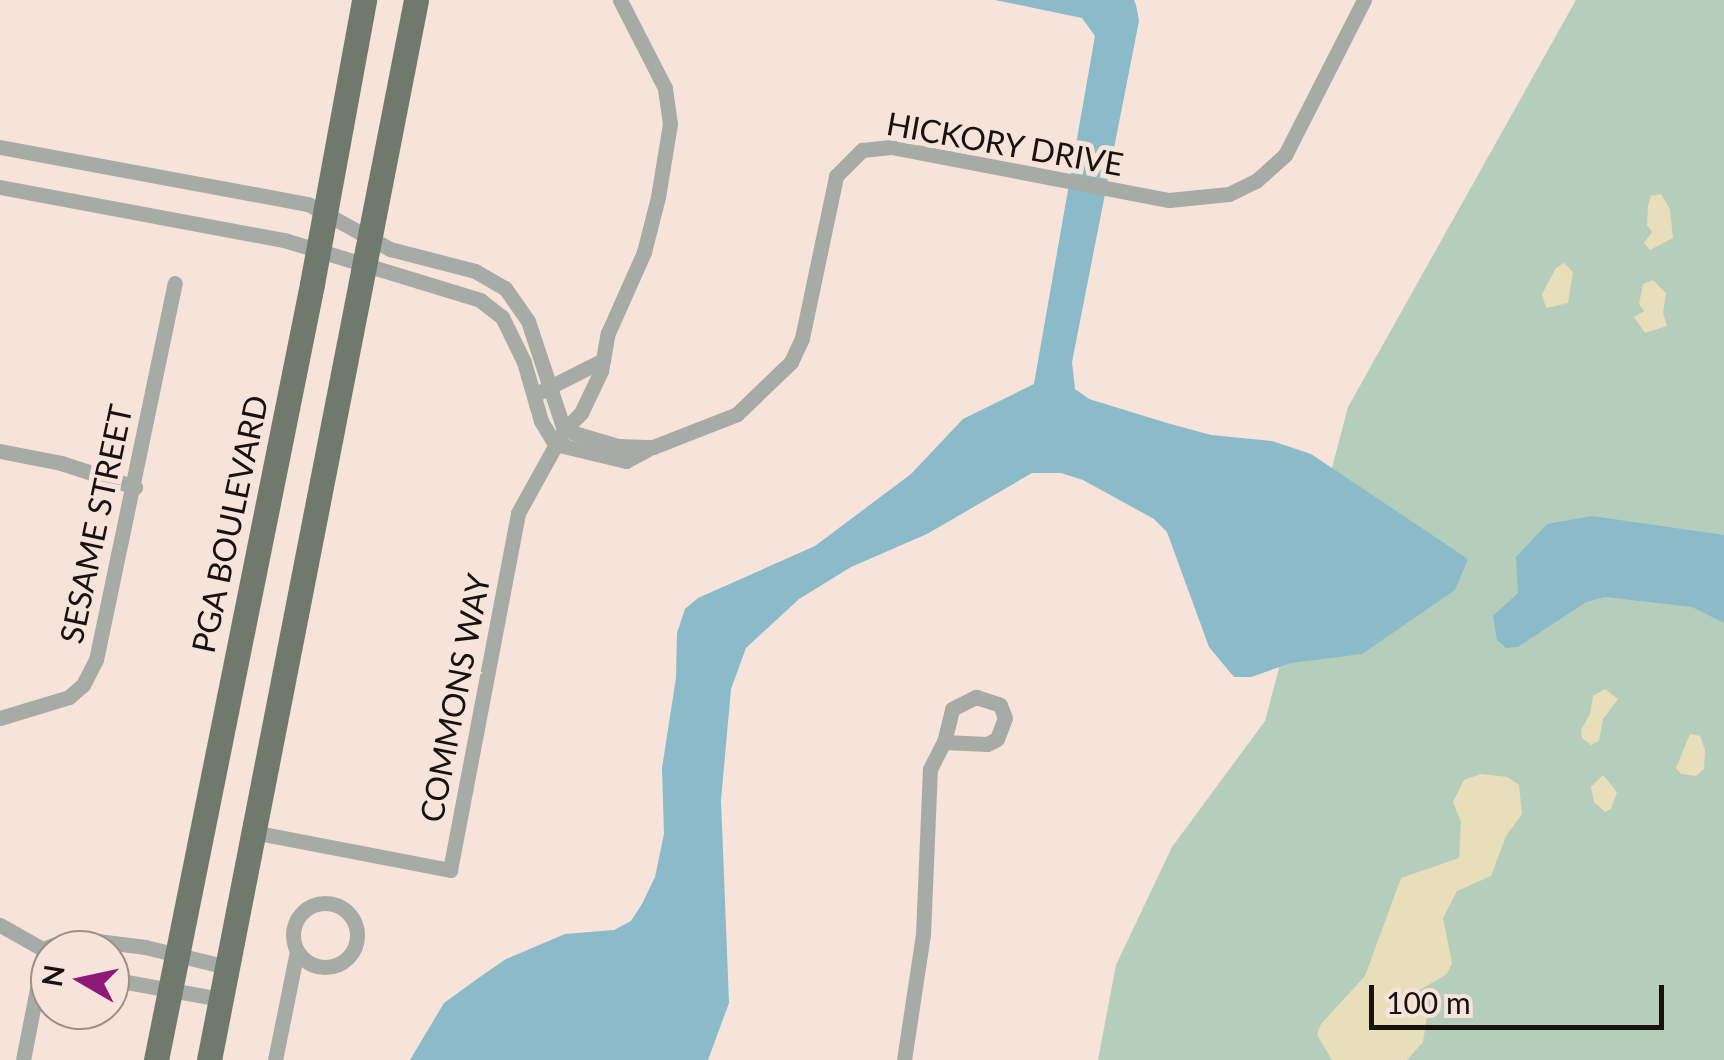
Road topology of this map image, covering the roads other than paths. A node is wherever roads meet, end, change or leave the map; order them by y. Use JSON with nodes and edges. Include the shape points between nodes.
{"nodes":[{"id":1,"x":364,"y":0,"type":"edge"},
{"id":2,"x":416,"y":0,"type":"edge"},
{"id":3,"x":620,"y":0,"type":"edge"},
{"id":4,"x":1364,"y":0,"type":"edge"},
{"id":5,"x":0,"y":147,"type":"edge"},
{"id":6,"x":0,"y":187,"type":"edge"},
{"id":7,"x":325,"y":217,"type":"junction"},
{"id":8,"x":318,"y":252,"type":"junction"},
{"id":9,"x":369,"y":254,"type":"junction"},
{"id":10,"x":174,"y":283,"type":"dead end"},
{"id":11,"x":603,"y":360,"type":"junction"},
{"id":12,"x":541,"y":392,"type":"junction"},
{"id":13,"x":560,"y":437,"type":"junction"},
{"id":14,"x":0,"y":451,"type":"edge"},
{"id":15,"x":135,"y":487,"type":"junction"},
{"id":16,"x":0,"y":718,"type":"edge"},
{"id":17,"x":944,"y":742,"type":"dead end"},
{"id":18,"x":254,"y":832,"type":"junction"},
{"id":19,"x":0,"y":925,"type":"edge"},
{"id":20,"x":30,"y":941,"type":"edge"},
{"id":21,"x":130,"y":945,"type":"edge"},
{"id":22,"x":297,"y":951,"type":"junction"},
{"id":23,"x":175,"y":957,"type":"junction"},
{"id":24,"x":227,"y":967,"type":"junction"},
{"id":25,"x":130,"y":982,"type":"edge"},
{"id":26,"x":170,"y":989,"type":"junction"},
{"id":27,"x":221,"y":999,"type":"junction"},
{"id":28,"x":30,"y":1029,"type":"edge"},
{"id":29,"x":23,"y":1060,"type":"edge"},
{"id":30,"x":156,"y":1060,"type":"edge"},
{"id":31,"x":209,"y":1060,"type":"edge"},
{"id":32,"x":275,"y":1060,"type":"edge"},
{"id":33,"x":904,"y":1060,"type":"edge"}],
"edges":[{"from":1,"to":7,"type":"main road","name":"PGA BOULEVARD"},
{"from":2,"to":9,"type":"main road"},
{"from":3,"to":11,"type":"street","name":"COMMONS WAY","via":[[665,88],[670,124],[644,252]]},
{"from":4,"to":13,"type":"street","name":"HICKORY DRIVE","via":[[1300,131],[1268,172],[1229,194],[1199,201],[1112,190],[891,146],[849,158],[836,176],[806,324],[790,362],[738,414],[653,447]]},
{"from":5,"to":7,"type":"street","via":[[308,204]]},
{"from":6,"to":8,"type":"street"},
{"from":7,"to":8,"type":"main road","name":"PGA BOULEVARD"},
{"from":7,"to":9,"type":"street"},
{"from":8,"to":9,"type":"street"},
{"from":8,"to":23,"type":"main road","name":"PGA BOULEVARD"},
{"from":9,"to":12,"type":"street","via":[[480,300],[502,317]]},
{"from":9,"to":12,"type":"street","via":[[474,271],[505,288],[528,320]]},
{"from":9,"to":18,"type":"main road"},
{"from":10,"to":15,"type":"street","name":"SESAME STREET"},
{"from":11,"to":12,"type":"street"},
{"from":11,"to":13,"type":"street","name":"COMMONS WAY","via":[[582,413]]},
{"from":12,"to":13,"type":"street"},
{"from":13,"to":18,"type":"street","name":"COMMONS WAY","via":[[518,513],[450,870]]},
{"from":14,"to":15,"type":"street"},
{"from":15,"to":16,"type":"street","name":"SESAME STREET","via":[[96,660],[83,686],[57,702]]},
{"from":17,"to":33,"type":"street","via":[[927,784],[922,935]]},
{"from":18,"to":24,"type":"main road"},
{"from":19,"to":20,"type":"street"},
{"from":21,"to":23,"type":"street"},
{"from":22,"to":22,"type":"street","via":[[316,966],[340,963],[356,944],[353,920],[333,904],[309,907],[294,926]]},
{"from":22,"to":32,"type":"street"},
{"from":23,"to":24,"type":"street"},
{"from":23,"to":26,"type":"main road","name":"PGA BOULEVARD"},
{"from":24,"to":27,"type":"main road"},
{"from":25,"to":26,"type":"street"},
{"from":26,"to":27,"type":"street"},
{"from":26,"to":30,"type":"main road","name":"PGA BOULEVARD"},
{"from":27,"to":31,"type":"main road"},
{"from":28,"to":29,"type":"street"}]}
